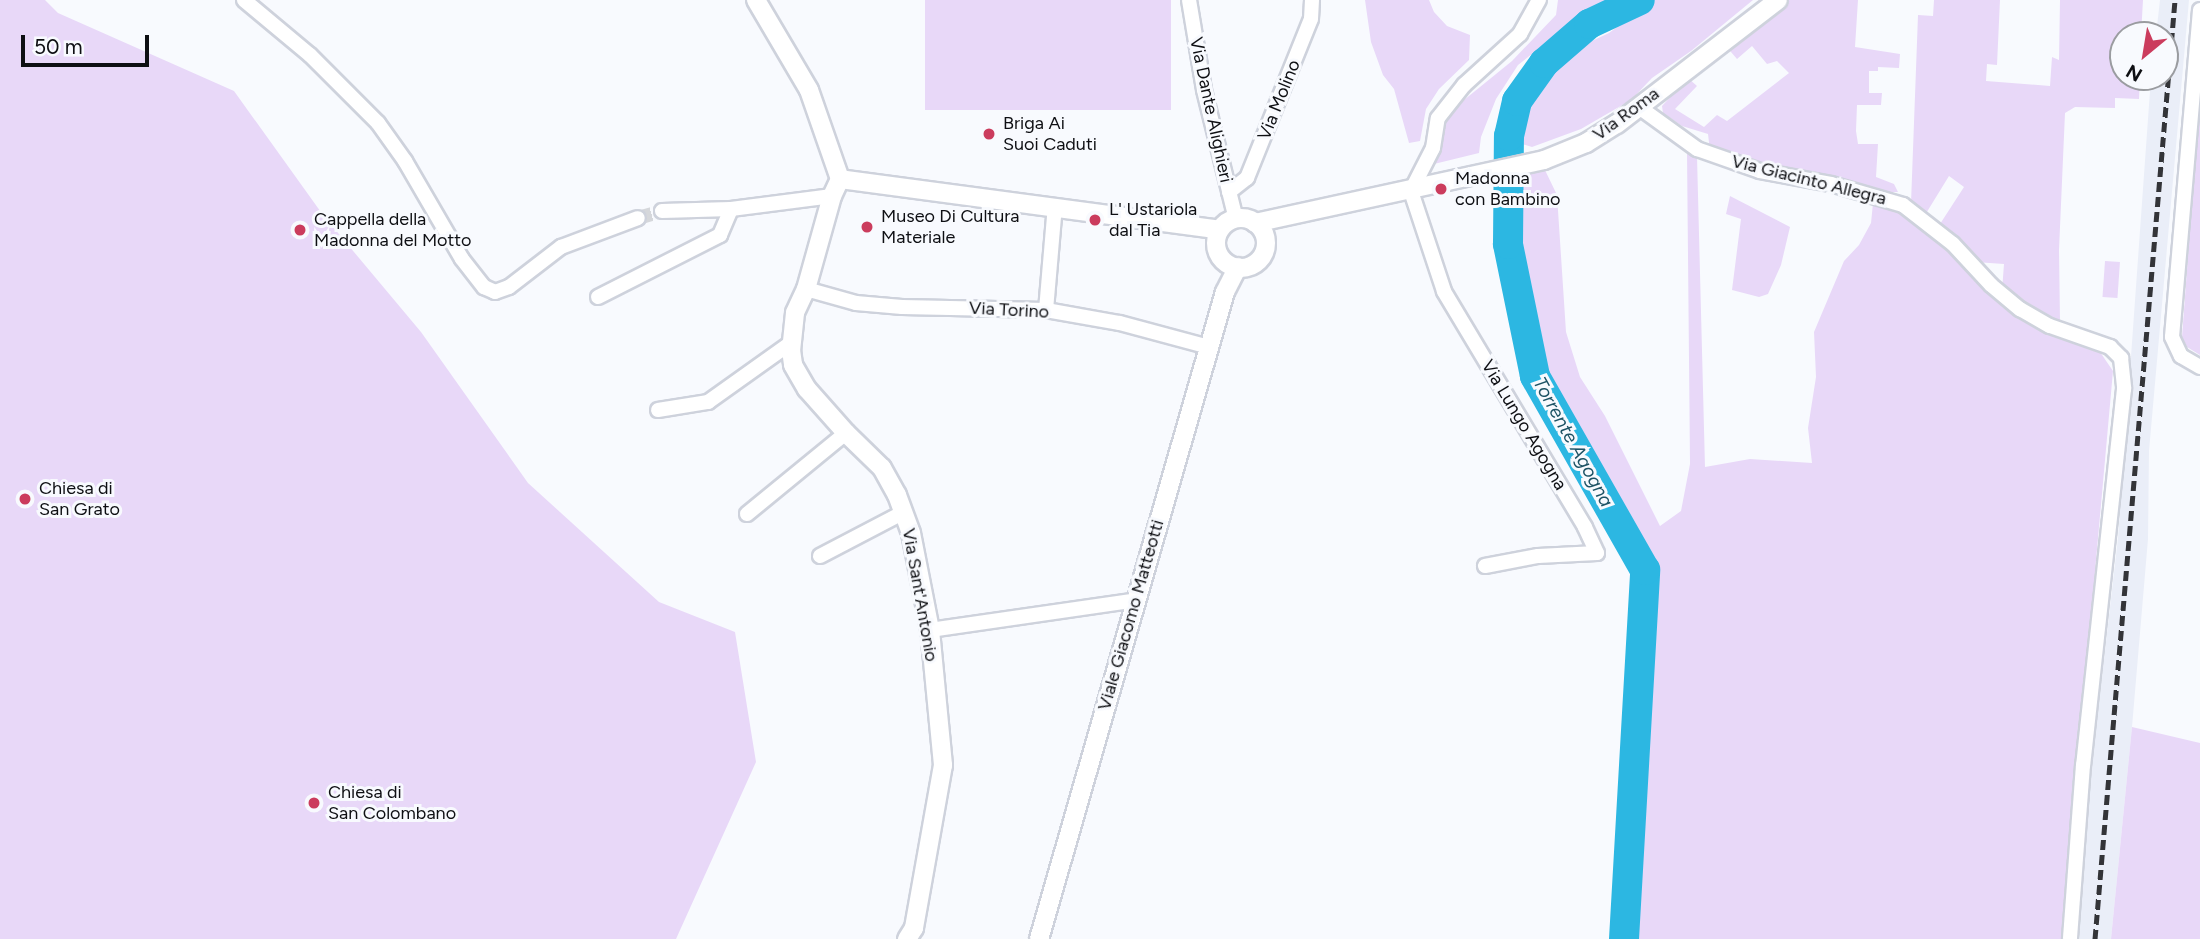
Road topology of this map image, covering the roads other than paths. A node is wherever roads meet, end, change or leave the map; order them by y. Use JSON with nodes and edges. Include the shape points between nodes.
{"nodes":[{"id":1,"x":244,"y":0,"type":"edge"},
{"id":2,"x":756,"y":0,"type":"edge"},
{"id":3,"x":1189,"y":0,"type":"edge"},
{"id":4,"x":1312,"y":0,"type":"edge"},
{"id":5,"x":1539,"y":0,"type":"edge"},
{"id":6,"x":1779,"y":0,"type":"edge"},
{"id":7,"x":2200,"y":10,"type":"edge"},
{"id":8,"x":1639,"y":107,"type":"junction"},
{"id":9,"x":840,"y":179,"type":"junction"},
{"id":10,"x":1411,"y":191,"type":"junction"},
{"id":11,"x":1229,"y":192,"type":"junction"},
{"id":12,"x":832,"y":196,"type":"junction"},
{"id":13,"x":1055,"y":206,"type":"junction"},
{"id":14,"x":731,"y":209,"type":"junction"},
{"id":15,"x":662,"y":211,"type":"tunnel mouth"},
{"id":16,"x":638,"y":218,"type":"tunnel mouth"},
{"id":17,"x":1236,"y":219,"type":"junction"},
{"id":18,"x":1260,"y":229,"type":"junction"},
{"id":19,"x":1220,"y":230,"type":"junction"},
{"id":20,"x":1230,"y":263,"type":"junction"},
{"id":21,"x":806,"y":289,"type":"junction"},
{"id":22,"x":598,"y":297,"type":"dead end"},
{"id":23,"x":1046,"y":310,"type":"junction"},
{"id":24,"x":792,"y":342,"type":"junction"},
{"id":25,"x":1209,"y":347,"type":"junction"},
{"id":26,"x":2200,"y":368,"type":"edge"},
{"id":27,"x":658,"y":410,"type":"dead end"},
{"id":28,"x":846,"y":433,"type":"junction"},
{"id":29,"x":904,"y":512,"type":"junction"},
{"id":30,"x":747,"y":514,"type":"dead end"},
{"id":31,"x":820,"y":556,"type":"dead end"},
{"id":32,"x":1485,"y":566,"type":"dead end"},
{"id":33,"x":1137,"y":600,"type":"junction"},
{"id":34,"x":930,"y":630,"type":"junction"},
{"id":35,"x":908,"y":939,"type":"edge"},
{"id":36,"x":1039,"y":939,"type":"edge"},
{"id":37,"x":2070,"y":939,"type":"edge"}],
"edges":[{"from":1,"to":16,"type":"street","via":[[310,55],[378,123],[484,287],[495,292],[509,287],[561,247]]},
{"from":2,"to":9,"type":"street","via":[[809,90]]},
{"from":3,"to":11,"type":"street","name":"Via Dante Alighieri","via":[[1204,90]]},
{"from":4,"to":11,"type":"street","name":"Via Molino","via":[[1311,19],[1247,178]]},
{"from":5,"to":10,"type":"street","via":[[1520,34],[1464,85],[1438,118],[1433,148]]},
{"from":6,"to":8,"type":"street","name":"Via Roma"},
{"from":7,"to":26,"type":"street","via":[[2172,337],[2181,356]]},
{"from":8,"to":10,"type":"street","name":"Via Roma","via":[[1586,144],[1544,160]]},
{"from":8,"to":37,"type":"street","name":"Via Giacinto Allegra","via":[[1697,149],[1760,171],[1831,184],[1903,205],[1953,244],[2020,309],[2050,326],[2110,347],[2121,358],[2124,389],[2083,765]]},
{"from":9,"to":12,"type":"street","name":"Via Sant'Antonio"},
{"from":9,"to":13,"type":"street"},
{"from":10,"to":18,"type":"street","name":"Via Roma","via":[[1287,218]]},
{"from":10,"to":32,"type":"street","name":"Via Lungo Agogna","via":[[1444,291],[1597,553],[1538,556]]},
{"from":11,"to":17,"type":"street","name":"Via Dante Alighieri"},
{"from":12,"to":14,"type":"street"},
{"from":12,"to":21,"type":"street","name":"Via Sant'Antonio"},
{"from":13,"to":19,"type":"street"},
{"from":13,"to":23,"type":"street"},
{"from":14,"to":15,"type":"street"},
{"from":14,"to":22,"type":"street","via":[[720,235]]},
{"from":17,"to":18,"type":"street"},
{"from":17,"to":19,"type":"street"},
{"from":18,"to":20,"type":"street","via":[[1265,251],[1260,258],[1254,264]]},
{"from":19,"to":20,"type":"street","via":[[1217,248]]},
{"from":20,"to":25,"type":"street","name":"Viale Giacomo Matteotti"},
{"from":21,"to":23,"type":"street","name":"Via Torino","via":[[856,303]]},
{"from":21,"to":24,"type":"street","name":"Via Sant'Antonio","via":[[795,313]]},
{"from":23,"to":25,"type":"street","name":"Via Torino","via":[[1120,323]]},
{"from":24,"to":27,"type":"street","via":[[708,402]]},
{"from":24,"to":28,"type":"street","name":"Via Sant'Antonio","via":[[793,365]]},
{"from":25,"to":33,"type":"street","name":"Viale Giacomo Matteotti"},
{"from":28,"to":29,"type":"street","name":"Via Sant'Antonio","via":[[882,468]]},
{"from":28,"to":30,"type":"street"},
{"from":29,"to":31,"type":"street"},
{"from":29,"to":34,"type":"street","name":"Via Sant'Antonio"},
{"from":33,"to":34,"type":"street"},
{"from":33,"to":36,"type":"street","name":"Viale Giacomo Matteotti"},
{"from":34,"to":35,"type":"street","name":"Via Sant'Antonio","via":[[943,765],[914,928]]}]}
